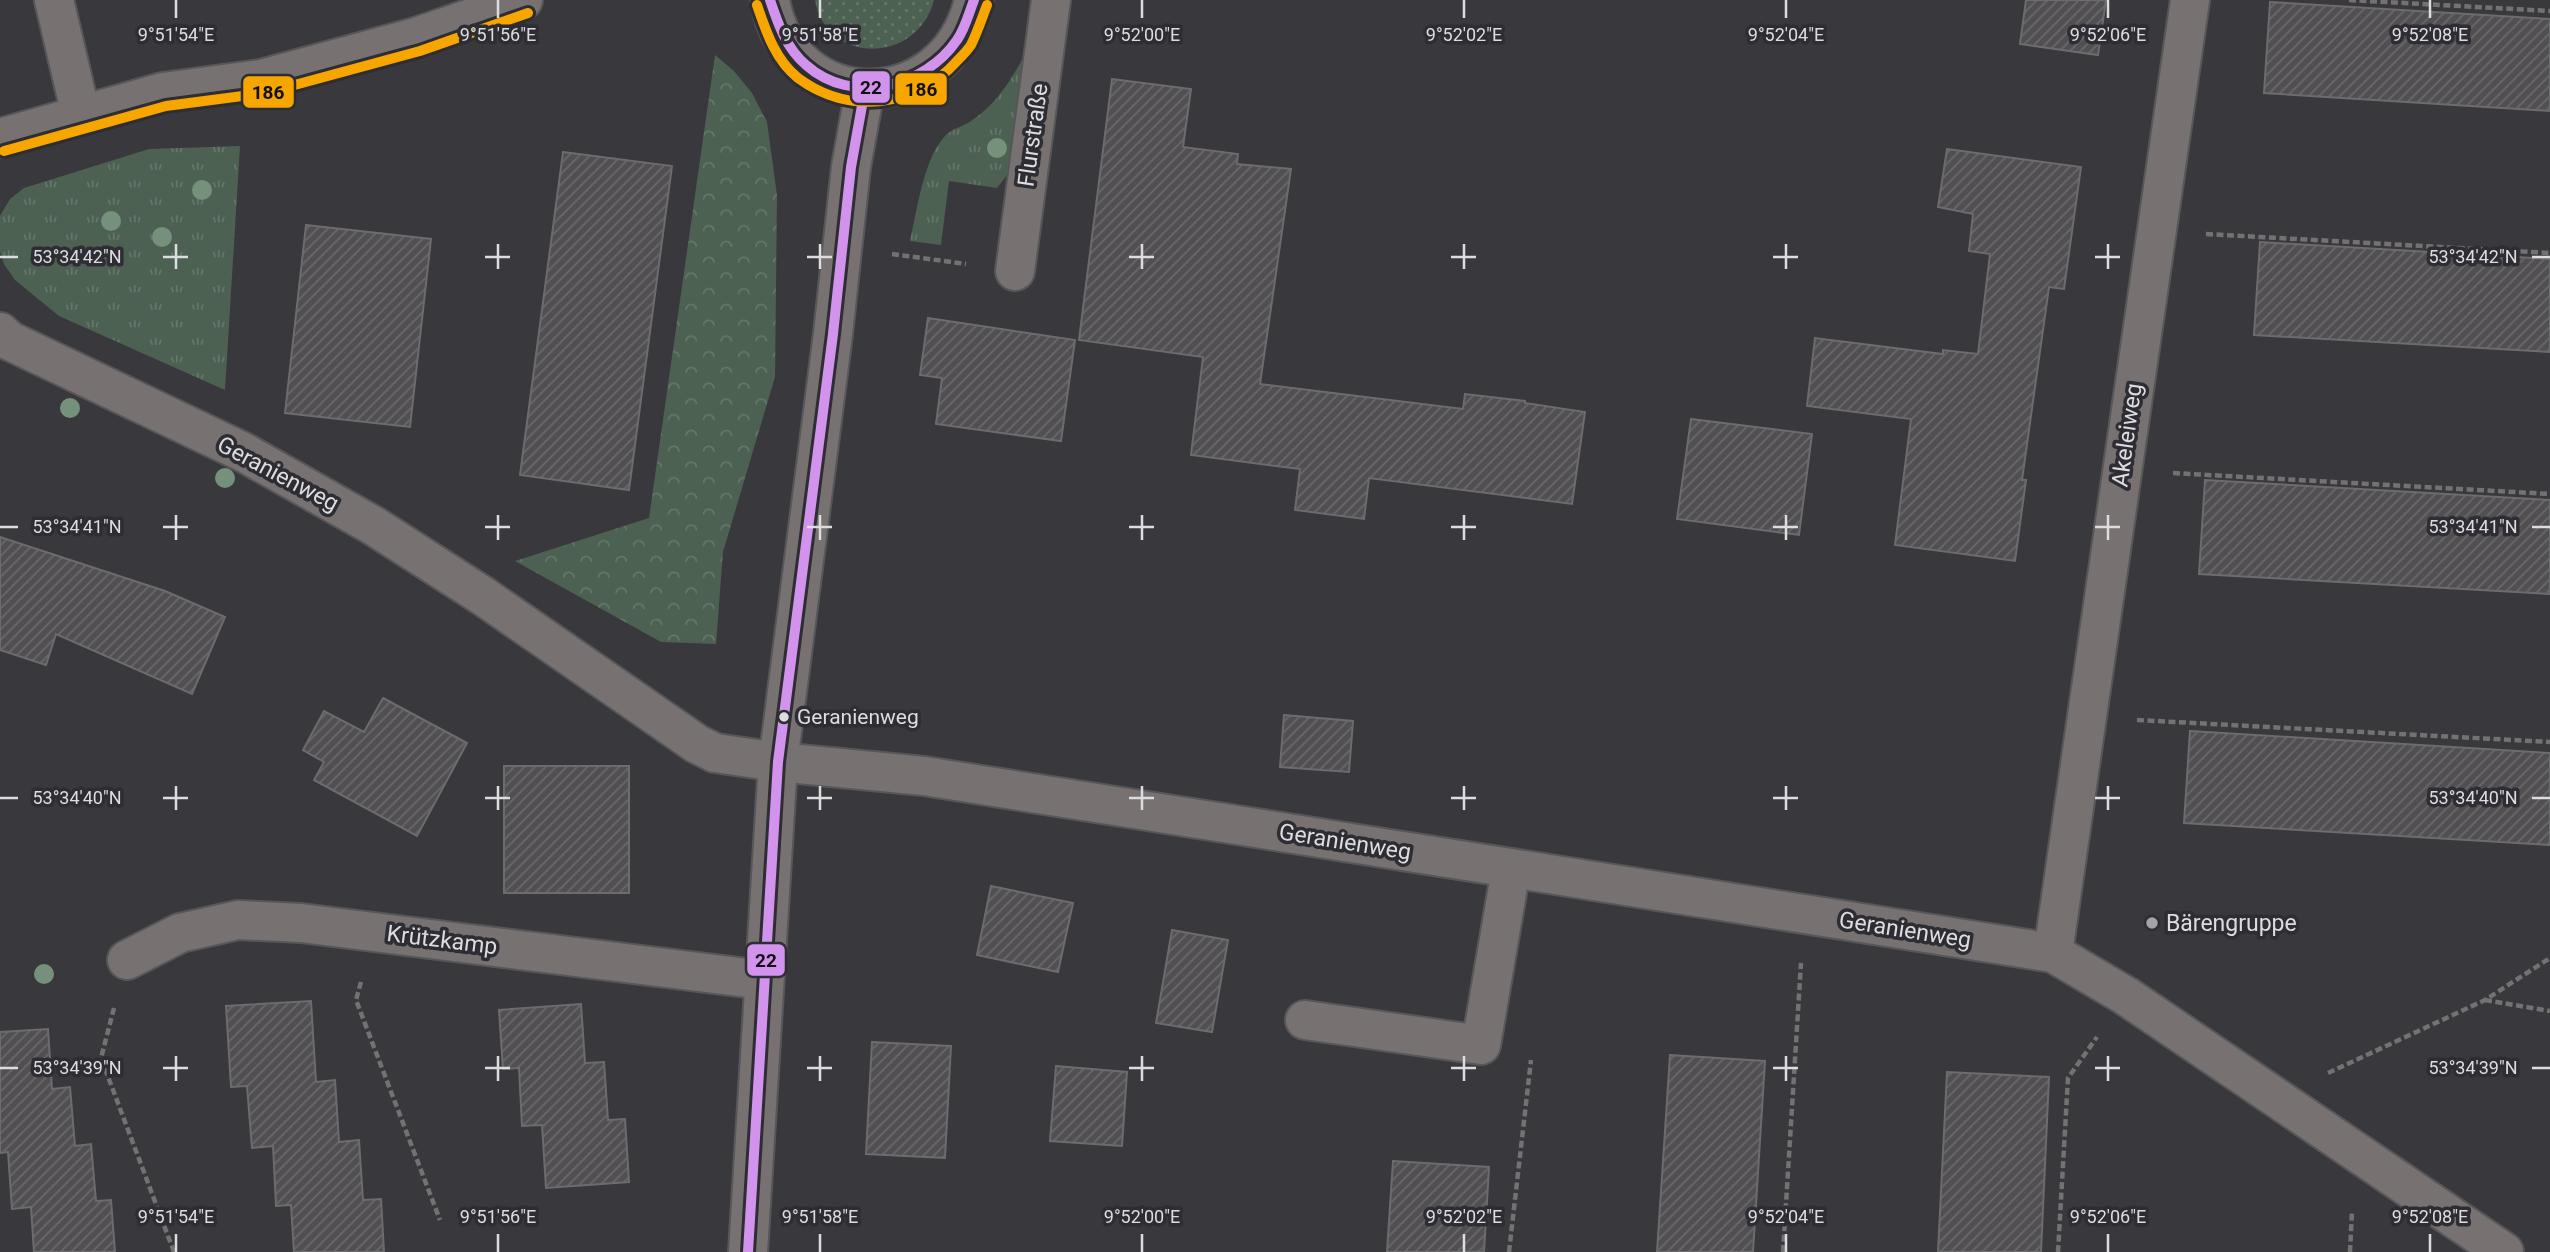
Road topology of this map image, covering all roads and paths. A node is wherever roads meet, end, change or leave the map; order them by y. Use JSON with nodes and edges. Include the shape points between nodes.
{"nodes":[{"id":1,"x":54,"y":0,"type":"edge"},
{"id":2,"x":523,"y":0,"type":"edge"},
{"id":3,"x":770,"y":0,"type":"edge"},
{"id":4,"x":974,"y":0,"type":"edge"},
{"id":5,"x":1051,"y":0,"type":"edge"},
{"id":6,"x":2190,"y":0,"type":"edge"},
{"id":7,"x":2349,"y":0,"type":"edge"},
{"id":8,"x":2550,"y":11,"type":"edge"},
{"id":9,"x":865,"y":89,"type":"junction"},
{"id":10,"x":80,"y":115,"type":"junction"},
{"id":11,"x":0,"y":138,"type":"edge"},
{"id":12,"x":2157,"y":231,"type":"junction"},
{"id":13,"x":842,"y":248,"type":"junction"},
{"id":14,"x":2550,"y":253,"type":"edge"},
{"id":15,"x":1015,"y":271,"type":"joint"},
{"id":16,"x":0,"y":332,"type":"edge"},
{"id":17,"x":2122,"y":470,"type":"junction"},
{"id":18,"x":2550,"y":494,"type":"edge"},
{"id":19,"x":2087,"y":718,"type":"junction"},
{"id":20,"x":2550,"y":742,"type":"edge"},
{"id":21,"x":778,"y":762,"type":"junction"},
{"id":22,"x":1511,"y":869,"type":"junction"},
{"id":23,"x":1804,"y":914,"type":"junction"},
{"id":24,"x":374,"y":932,"type":"junction"},
{"id":25,"x":2053,"y":953,"type":"junction"},
{"id":26,"x":2550,"y":958,"type":"edge"},
{"id":27,"x":127,"y":960,"type":"joint"},
{"id":28,"x":763,"y":980,"type":"junction"},
{"id":29,"x":2126,"y":996,"type":"junction"},
{"id":30,"x":2485,"y":1000,"type":"junction"},
{"id":31,"x":2550,"y":1011,"type":"edge"},
{"id":32,"x":1305,"y":1020,"type":"dead end"},
{"id":33,"x":2277,"y":1097,"type":"junction"},
{"id":34,"x":440,"y":1220,"type":"dead end"},
{"id":35,"x":174,"y":1252,"type":"edge"},
{"id":36,"x":748,"y":1252,"type":"edge"},
{"id":37,"x":1783,"y":1252,"type":"edge"},
{"id":38,"x":2058,"y":1252,"type":"edge"},
{"id":39,"x":2504,"y":1252,"type":"edge"}],
"edges":[{"from":1,"to":10,"type":"street"},
{"from":2,"to":10,"type":"street","via":[[416,37],[261,79],[163,93]]},
{"from":3,"to":9,"type":"street","via":[[776,24],[802,61],[821,76]]},
{"from":4,"to":9,"type":"street","via":[[955,48],[937,66],[890,88]]},
{"from":5,"to":15,"type":"street","name":"Flurstraße"},
{"from":6,"to":12,"type":"street","name":"Akeleiweg"},
{"from":7,"to":8,"type":"path"},
{"from":9,"to":13,"type":"street"},
{"from":10,"to":11,"type":"street"},
{"from":12,"to":14,"type":"path"},
{"from":12,"to":17,"type":"street","name":"Akeleiweg"},
{"from":13,"to":15,"type":"path"},
{"from":13,"to":21,"type":"street"},
{"from":16,"to":21,"type":"street","name":"Geranienweg","via":[[10,341],[243,452],[374,526],[697,744],[715,753]]},
{"from":17,"to":18,"type":"path"},
{"from":17,"to":19,"type":"street","name":"Akeleiweg"},
{"from":19,"to":20,"type":"path"},
{"from":19,"to":25,"type":"street","name":"Akeleiweg"},
{"from":21,"to":22,"type":"street","name":"Geranienweg","via":[[924,776]]},
{"from":21,"to":28,"type":"street"},
{"from":22,"to":23,"type":"street","name":"Geranienweg"},
{"from":22,"to":32,"type":"street","via":[[1481,1045]]},
{"from":23,"to":25,"type":"street","name":"Geranienweg"},
{"from":23,"to":37,"type":"path"},
{"from":24,"to":27,"type":"street","name":"Krützkamp","via":[[238,920],[180,933]]},
{"from":24,"to":28,"type":"street","name":"Krützkamp"},
{"from":24,"to":34,"type":"path","via":[[356,1000]]},
{"from":25,"to":29,"type":"street","name":"Geranienweg"},
{"from":26,"to":30,"type":"path"},
{"from":27,"to":35,"type":"path","via":[[102,1058]]},
{"from":28,"to":36,"type":"street"},
{"from":29,"to":33,"type":"street","name":"Geranienweg"},
{"from":29,"to":38,"type":"path","via":[[2068,1078]]},
{"from":30,"to":31,"type":"path"},
{"from":30,"to":33,"type":"path"},
{"from":33,"to":39,"type":"street","name":"Geranienweg"}]}
